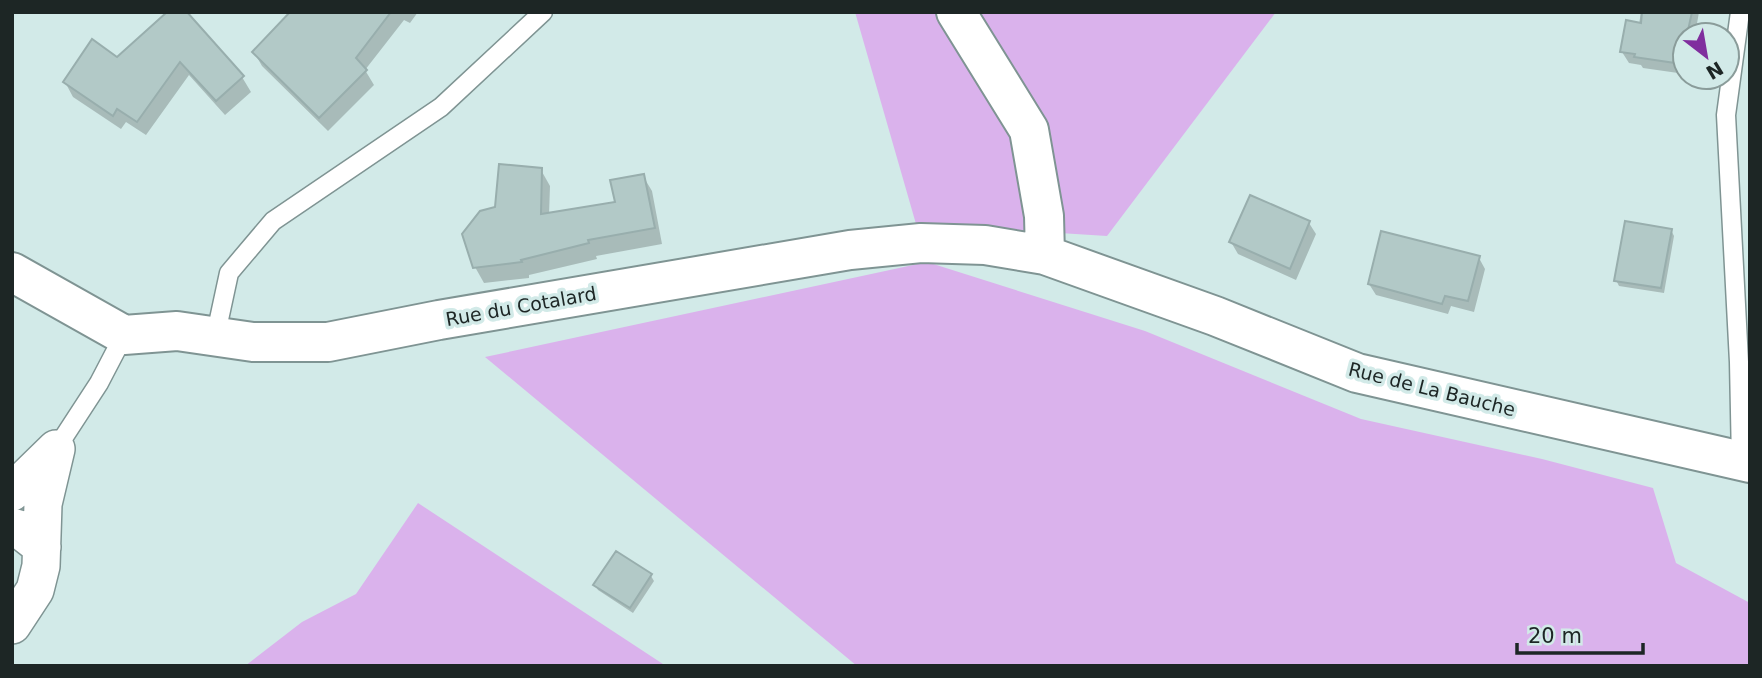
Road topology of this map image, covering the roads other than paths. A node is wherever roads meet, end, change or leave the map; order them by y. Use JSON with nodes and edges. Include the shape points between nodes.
{"nodes":[{"id":1,"x":543,"y":12,"type":"edge"},
{"id":2,"x":957,"y":12,"type":"edge"},
{"id":3,"x":1740,"y":12,"type":"edge"},
{"id":4,"x":1045,"y":255,"type":"junction"},
{"id":5,"x":12,"y":272,"type":"edge"},
{"id":6,"x":124,"y":335,"type":"junction"},
{"id":7,"x":215,"y":338,"type":"junction"},
{"id":8,"x":56,"y":449,"type":"junction"},
{"id":9,"x":1746,"y":462,"type":"edge"},
{"id":10,"x":12,"y":492,"type":"edge"},
{"id":11,"x":12,"y":527,"type":"edge"},
{"id":12,"x":42,"y":547,"type":"junction"},
{"id":13,"x":12,"y":625,"type":"edge"}],
"edges":[{"from":1,"to":7,"type":"lane","via":[[441,107],[274,221],[229,273]]},
{"from":2,"to":4,"type":"street","via":[[1029,130],[1044,216]]},
{"from":3,"to":9,"type":"lane","via":[[1726,115]]},
{"from":4,"to":7,"type":"street","name":"Rue du Cotalard","via":[[985,244],[921,243],[707,274],[328,342]]},
{"from":4,"to":9,"type":"street","name":"Rue de La Bauche","via":[[1357,373]]},
{"from":5,"to":6,"type":"street"},
{"from":6,"to":7,"type":"street","name":"Rue du Cotalard","via":[[177,331]]},
{"from":6,"to":8,"type":"lane"},
{"from":8,"to":10,"type":"street"},
{"from":8,"to":12,"type":"street","via":[[44,503]]},
{"from":11,"to":12,"type":"street"},
{"from":12,"to":13,"type":"street","via":[[36,590]]}]}
